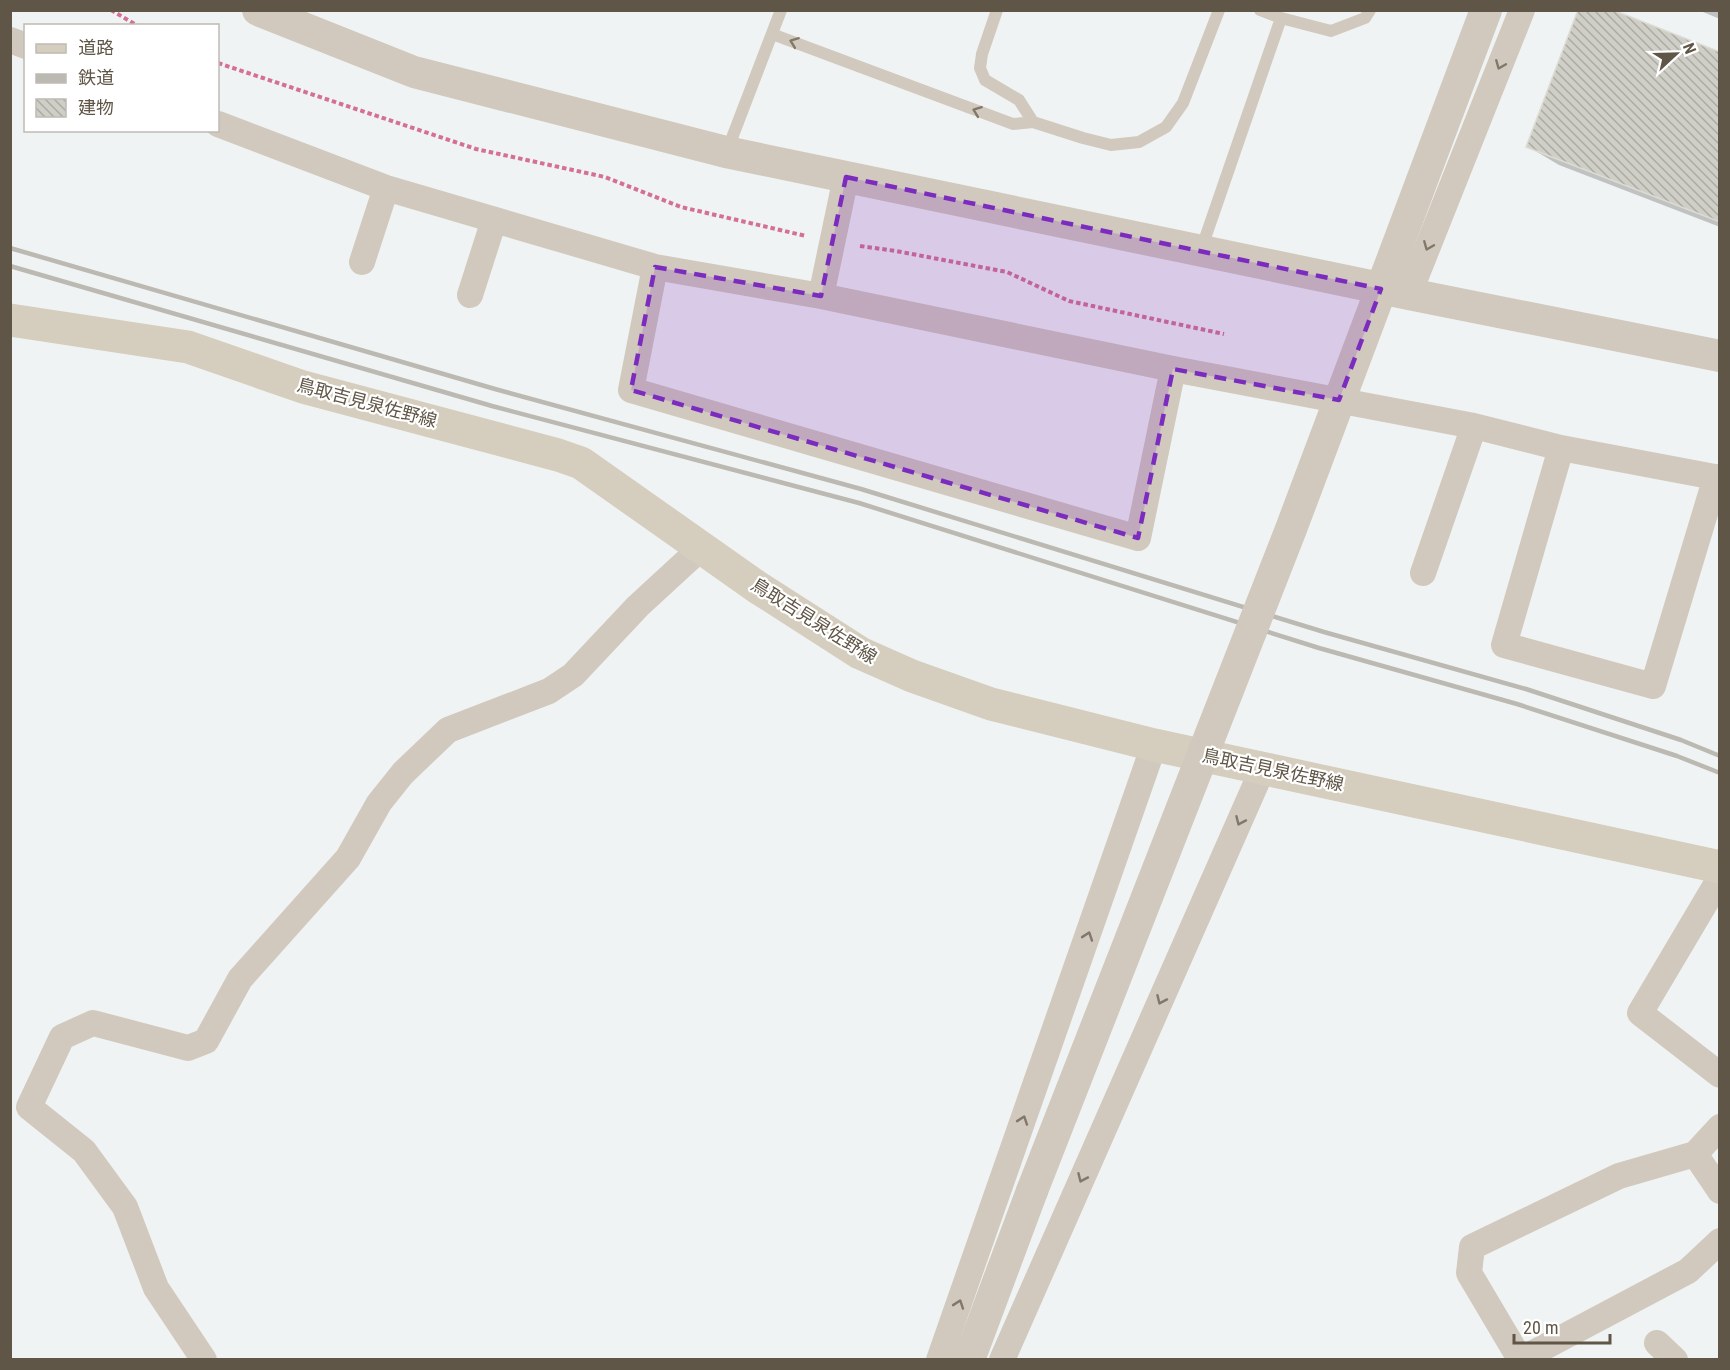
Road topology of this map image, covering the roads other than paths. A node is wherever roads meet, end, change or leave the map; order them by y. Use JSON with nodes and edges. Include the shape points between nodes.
{"nodes":[{"id":1,"x":258,"y":10,"type":"edge"},
{"id":2,"x":780,"y":10,"type":"edge"},
{"id":3,"x":997,"y":10,"type":"edge"},
{"id":4,"x":1219,"y":10,"type":"edge"},
{"id":5,"x":1260,"y":10,"type":"edge"},
{"id":6,"x":1370,"y":10,"type":"edge"},
{"id":7,"x":1486,"y":10,"type":"edge"},
{"id":8,"x":1522,"y":10,"type":"edge"},
{"id":9,"x":1281,"y":18,"type":"junction"},
{"id":10,"x":772,"y":34,"type":"junction"},
{"id":11,"x":1033,"y":122,"type":"junction"},
{"id":12,"x":219,"y":124,"type":"edge"},
{"id":13,"x":726,"y":152,"type":"junction"},
{"id":14,"x":846,"y":177,"type":"junction"},
{"id":15,"x":386,"y":188,"type":"junction"},
{"id":16,"x":494,"y":220,"type":"junction"},
{"id":17,"x":1201,"y":251,"type":"junction"},
{"id":18,"x":362,"y":262,"type":"dead end"},
{"id":19,"x":655,"y":267,"type":"junction"},
{"id":20,"x":1408,"y":294,"type":"junction"},
{"id":21,"x":470,"y":295,"type":"dead end"},
{"id":22,"x":822,"y":296,"type":"junction"},
{"id":23,"x":10,"y":320,"type":"edge"},
{"id":24,"x":1719,"y":356,"type":"edge"},
{"id":25,"x":1173,"y":369,"type":"junction"},
{"id":26,"x":1473,"y":426,"type":"junction"},
{"id":27,"x":1561,"y":448,"type":"junction"},
{"id":28,"x":1718,"y":478,"type":"edge"},
{"id":29,"x":701,"y":548,"type":"junction"},
{"id":30,"x":1423,"y":573,"type":"dead end"},
{"id":31,"x":1154,"y":745,"type":"junction"},
{"id":32,"x":1263,"y":768,"type":"junction"},
{"id":33,"x":1719,"y":867,"type":"edge"},
{"id":34,"x":1719,"y":878,"type":"edge"},
{"id":35,"x":1719,"y":1076,"type":"edge"},
{"id":36,"x":1719,"y":1127,"type":"edge"},
{"id":37,"x":1695,"y":1154,"type":"junction"},
{"id":38,"x":1719,"y":1191,"type":"edge"},
{"id":39,"x":1719,"y":1241,"type":"edge"},
{"id":40,"x":204,"y":1359,"type":"edge"},
{"id":41,"x":939,"y":1359,"type":"edge"},
{"id":42,"x":969,"y":1359,"type":"edge"},
{"id":43,"x":1002,"y":1359,"type":"edge"},
{"id":44,"x":1520,"y":1359,"type":"edge"}],
"edges":[{"from":1,"to":13,"type":"street","via":[[414,72]]},
{"from":2,"to":10,"type":"lane"},
{"from":3,"to":11,"type":"lane","via":[[980,68],[985,80],[1019,100]]},
{"from":4,"to":11,"type":"lane","via":[[1183,103],[1166,127],[1139,142],[1111,145]]},
{"from":5,"to":9,"type":"lane"},
{"from":6,"to":9,"type":"lane","via":[[1365,18],[1331,32]]},
{"from":7,"to":42,"type":"street","bridge":true},
{"from":8,"to":20,"type":"street","one_way":true},
{"from":9,"to":17,"type":"lane"},
{"from":11,"to":10,"type":"lane","one_way":true,"via":[[1013,124]]},
{"from":10,"to":13,"type":"lane"},
{"from":12,"to":15,"type":"street"},
{"from":13,"to":14,"type":"street"},
{"from":14,"to":17,"type":"street"},
{"from":14,"to":22,"type":"street"},
{"from":15,"to":16,"type":"street"},
{"from":15,"to":18,"type":"street"},
{"from":16,"to":19,"type":"street"},
{"from":16,"to":21,"type":"street"},
{"from":17,"to":20,"type":"street"},
{"from":19,"to":22,"type":"street"},
{"from":19,"to":25,"type":"street","via":[[631,390],[1138,538]]},
{"from":20,"to":24,"type":"street"},
{"from":22,"to":25,"type":"street"},
{"from":23,"to":29,"type":"main road","name":"鳥取吉見泉佐野線","via":[[188,347],[303,387],[558,454],[581,463]]},
{"from":25,"to":26,"type":"street"},
{"from":26,"to":27,"type":"street"},
{"from":26,"to":30,"type":"street"},
{"from":27,"to":28,"type":"street"},
{"from":27,"to":28,"type":"street","via":[[1504,645],[1653,686]]},
{"from":29,"to":31,"type":"main road","name":"鳥取吉見泉佐野線","via":[[860,653],[912,676],[992,704]]},
{"from":29,"to":40,"type":"street","via":[[638,606],[573,675],[549,691],[448,730],[403,773],[379,803],[348,858],[240,979],[206,1041],[188,1048],[93,1023],[62,1037],[29,1107],[84,1151],[125,1207],[156,1288]]},
{"from":31,"to":32,"type":"main road","name":"鳥取吉見泉佐野線"},
{"from":41,"to":31,"type":"street","one_way":true},
{"from":32,"to":33,"type":"main road","name":"鳥取吉見泉佐野線"},
{"from":32,"to":43,"type":"street","one_way":true},
{"from":34,"to":35,"type":"street","via":[[1640,1013]]},
{"from":36,"to":37,"type":"street"},
{"from":37,"to":38,"type":"street"},
{"from":37,"to":44,"type":"street","via":[[1619,1176],[1472,1247],[1469,1273]]},
{"from":39,"to":44,"type":"street","via":[[1688,1271]]}]}
